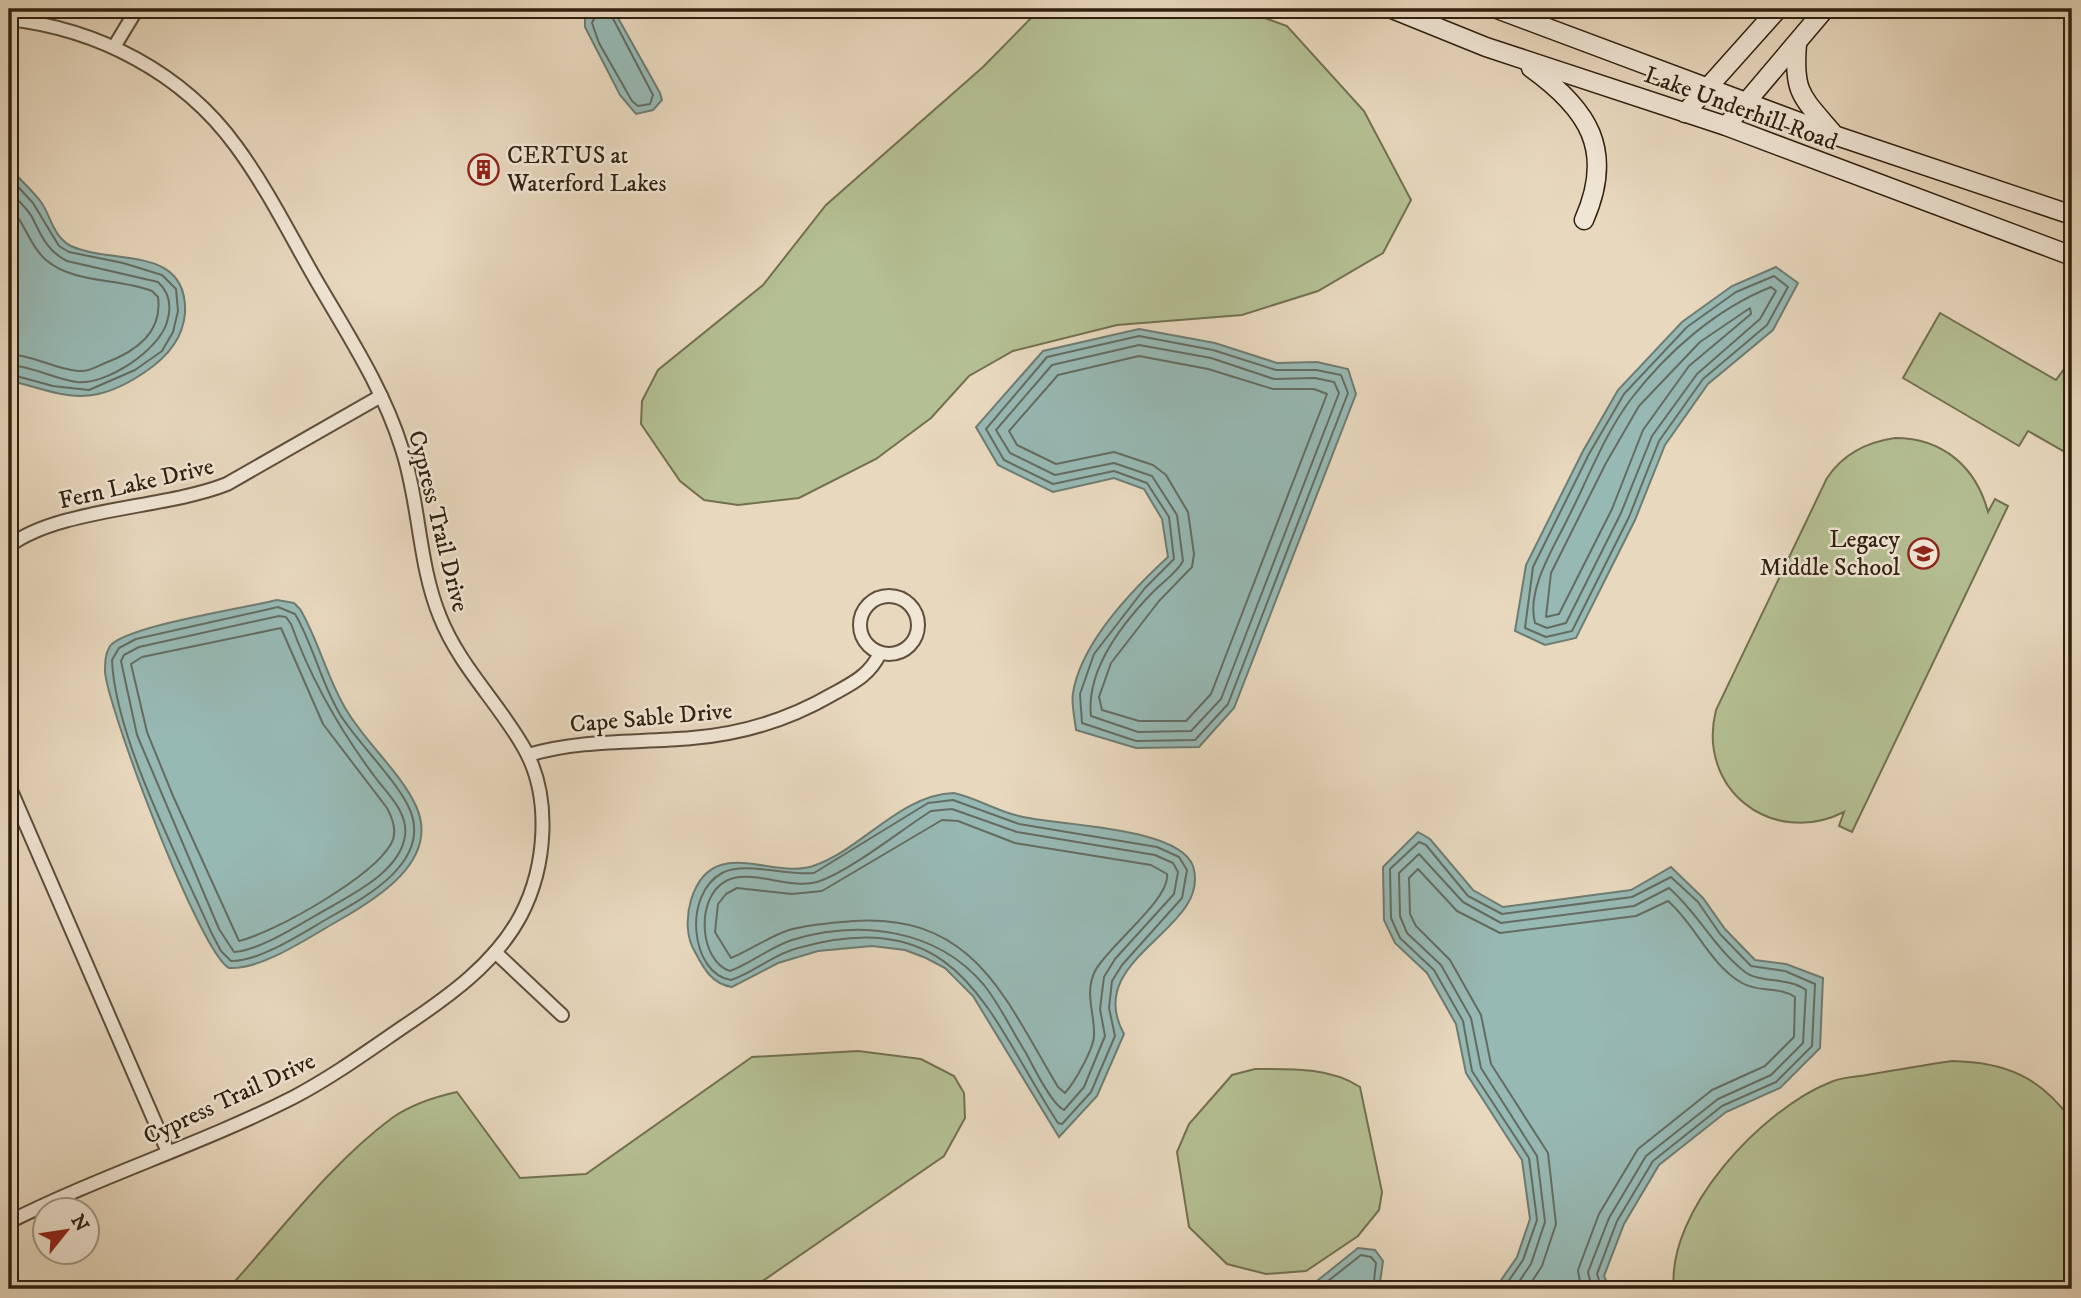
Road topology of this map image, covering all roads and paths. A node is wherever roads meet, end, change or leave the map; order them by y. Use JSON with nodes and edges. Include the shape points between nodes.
{"nodes":[{"id":1,"x":137,"y":9,"type":"edge"},
{"id":2,"x":1392,"y":9,"type":"edge"},
{"id":3,"x":1497,"y":9,"type":"edge"},
{"id":4,"x":1778,"y":9,"type":"edge"},
{"id":5,"x":1825,"y":9,"type":"edge"},
{"id":6,"x":9,"y":19,"type":"edge"},
{"id":7,"x":1797,"y":44,"type":"junction"},
{"id":8,"x":114,"y":47,"type":"junction"},
{"id":9,"x":1516,"y":58,"type":"junction"},
{"id":10,"x":1709,"y":88,"type":"junction"},
{"id":11,"x":1749,"y":101,"type":"junction"},
{"id":12,"x":1685,"y":113,"type":"junction"},
{"id":13,"x":1726,"y":126,"type":"junction"},
{"id":14,"x":1834,"y":135,"type":"junction"},
{"id":15,"x":2072,"y":215,"type":"edge"},
{"id":16,"x":1584,"y":220,"type":"dead end"},
{"id":17,"x":2072,"y":256,"type":"edge"},
{"id":18,"x":381,"y":396,"type":"junction"},
{"id":19,"x":9,"y":546,"type":"edge"},
{"id":20,"x":880,"y":653,"type":"junction"},
{"id":21,"x":528,"y":755,"type":"junction"},
{"id":22,"x":9,"y":786,"type":"edge"},
{"id":23,"x":495,"y":953,"type":"junction"},
{"id":24,"x":562,"y":1015,"type":"dead end"},
{"id":25,"x":168,"y":1152,"type":"junction"},
{"id":26,"x":9,"y":1222,"type":"edge"}],
"edges":[{"from":1,"to":8,"type":"street"},
{"from":2,"to":9,"type":"street","name":"Lake Underhill Road"},
{"from":3,"to":10,"type":"street","name":"Lake Underhill Road"},
{"from":4,"to":10,"type":"street"},
{"from":5,"to":7,"type":"street"},
{"from":6,"to":8,"type":"street","name":"Cypress Trail Drive","via":[[54,27]]},
{"from":7,"to":11,"type":"street"},
{"from":7,"to":14,"type":"street","via":[[1797,88]]},
{"from":8,"to":18,"type":"street","name":"Cypress Trail Drive","via":[[172,82],[233,141]]},
{"from":9,"to":12,"type":"street","name":"Lake Underhill Road"},
{"from":9,"to":16,"type":"street","via":[[1562,90],[1586,124],[1595,148],[1597,177]]},
{"from":10,"to":11,"type":"street","name":"Lake Underhill Road"},
{"from":10,"to":12,"type":"street"},
{"from":11,"to":13,"type":"street"},
{"from":11,"to":14,"type":"street","name":"Lake Underhill Road"},
{"from":12,"to":13,"type":"street","name":"Lake Underhill Road"},
{"from":13,"to":17,"type":"street","name":"Lake Underhill Road"},
{"from":14,"to":15,"type":"street","name":"Lake Underhill Road"},
{"from":18,"to":19,"type":"street","name":"Fern Lake Drive","via":[[227,484],[42,527]]},
{"from":18,"to":21,"type":"street","name":"Cypress Trail Drive","via":[[411,478],[426,574],[441,619],[459,657]]},
{"from":20,"to":20,"type":"street","via":[[900,653],[916,635],[914,611],[895,597],[871,602],[861,615],[863,640]]},
{"from":20,"to":21,"type":"street","name":"Cape Sable Drive","via":[[857,681],[801,711],[755,727],[690,738],[575,743]]},
{"from":21,"to":23,"type":"street","name":"Cypress Trail Drive","via":[[540,800],[541,851],[527,902]]},
{"from":22,"to":25,"type":"street"},
{"from":23,"to":24,"type":"street"},
{"from":23,"to":25,"type":"street","name":"Cypress Trail Drive","via":[[441,1001],[310,1088]]},
{"from":25,"to":26,"type":"street","name":"Cypress Trail Drive"}]}
